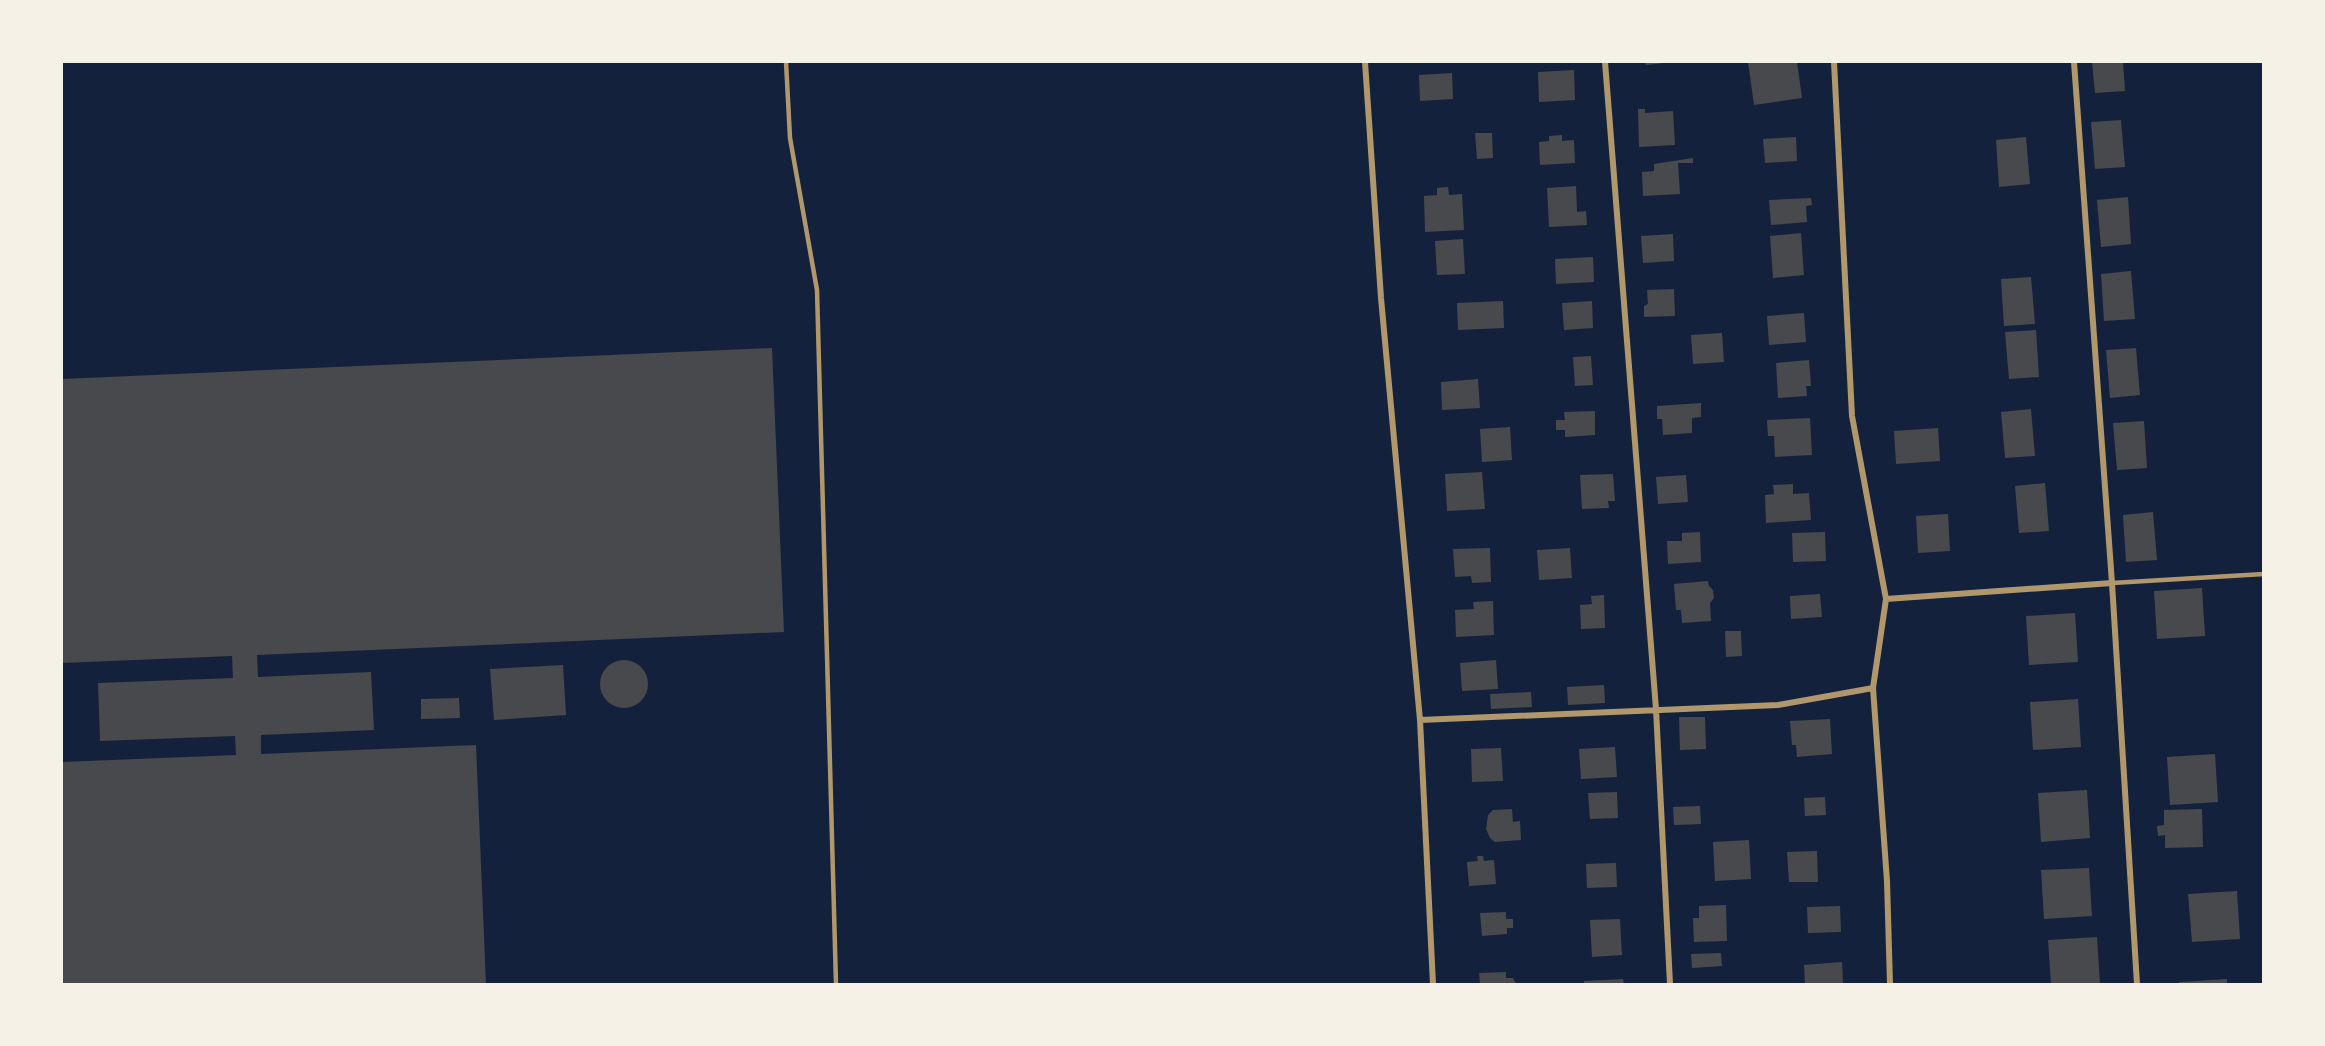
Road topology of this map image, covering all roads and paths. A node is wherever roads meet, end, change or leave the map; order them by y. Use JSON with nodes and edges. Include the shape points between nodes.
{"nodes":[{"id":1,"x":786,"y":62,"type":"edge"},
{"id":2,"x":1365,"y":62,"type":"edge"},
{"id":3,"x":1605,"y":62,"type":"edge"},
{"id":4,"x":1834,"y":62,"type":"edge"},
{"id":5,"x":2074,"y":62,"type":"edge"},
{"id":6,"x":2264,"y":574,"type":"edge"},
{"id":7,"x":2112,"y":583,"type":"junction"},
{"id":8,"x":1886,"y":599,"type":"junction"},
{"id":9,"x":1873,"y":687,"type":"junction"},
{"id":10,"x":1656,"y":709,"type":"junction"},
{"id":11,"x":1420,"y":720,"type":"junction"},
{"id":12,"x":836,"y":984,"type":"edge"},
{"id":13,"x":1433,"y":984,"type":"edge"},
{"id":14,"x":1670,"y":984,"type":"edge"},
{"id":15,"x":1890,"y":984,"type":"edge"},
{"id":16,"x":2137,"y":984,"type":"edge"}],
"edges":[{"from":1,"to":12,"type":"lane","via":[[790,138],[817,290]]},
{"from":2,"to":11,"type":"street","via":[[1381,298]]},
{"from":3,"to":10,"type":"street"},
{"from":4,"to":8,"type":"street","via":[[1852,416]]},
{"from":5,"to":7,"type":"street"},
{"from":6,"to":7,"type":"lane"},
{"from":7,"to":8,"type":"street"},
{"from":7,"to":16,"type":"street"},
{"from":8,"to":9,"type":"street"},
{"from":9,"to":10,"type":"street","via":[[1778,705]]},
{"from":9,"to":15,"type":"street"},
{"from":10,"to":11,"type":"street"},
{"from":10,"to":14,"type":"street"},
{"from":11,"to":13,"type":"street"}]}
